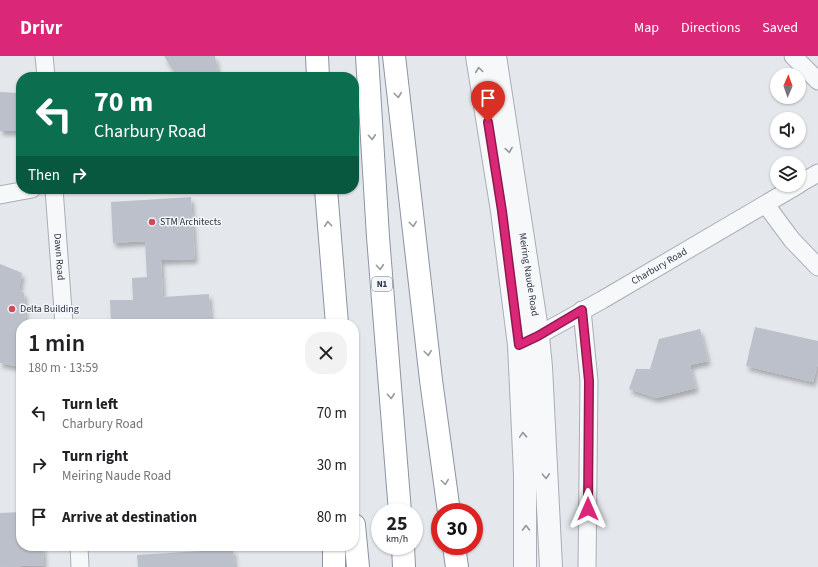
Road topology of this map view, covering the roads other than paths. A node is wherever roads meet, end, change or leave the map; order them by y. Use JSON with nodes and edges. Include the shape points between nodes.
{"nodes":[{"id":1,"x":44,"y":56,"type":"edge"},
{"id":2,"x":317,"y":56,"type":"edge"},
{"id":3,"x":367,"y":56,"type":"edge"},
{"id":4,"x":394,"y":56,"type":"edge"},
{"id":5,"x":477,"y":56,"type":"edge"},
{"id":6,"x":495,"y":56,"type":"edge"},
{"id":7,"x":792,"y":56,"type":"edge"},
{"id":8,"x":46,"y":72,"type":"edge"},
{"id":9,"x":318,"y":72,"type":"edge"},
{"id":10,"x":818,"y":81,"type":"edge"},
{"id":11,"x":818,"y":173,"type":"edge"},
{"id":12,"x":806,"y":181,"type":"edge"},
{"id":13,"x":16,"y":192,"type":"edge"},
{"id":14,"x":787,"y":192,"type":"edge"},
{"id":15,"x":54,"y":194,"type":"edge"},
{"id":16,"x":326,"y":194,"type":"edge"},
{"id":17,"x":0,"y":195,"type":"edge"},
{"id":18,"x":766,"y":205,"type":"junction"},
{"id":19,"x":331,"y":258,"type":"junction"},
{"id":20,"x":818,"y":267,"type":"edge"},
{"id":21,"x":582,"y":310,"type":"junction"},
{"id":22,"x":64,"y":319,"type":"edge"},
{"id":23,"x":332,"y":319,"type":"edge"},
{"id":24,"x":337,"y":319,"type":"edge"},
{"id":25,"x":529,"y":341,"type":"junction"},
{"id":26,"x":399,"y":503,"type":"edge"},
{"id":27,"x":448,"y":503,"type":"edge"},
{"id":28,"x":79,"y":551,"type":"edge"},
{"id":29,"x":334,"y":551,"type":"edge"},
{"id":30,"x":356,"y":551,"type":"edge"},
{"id":31,"x":403,"y":555,"type":"edge"},
{"id":32,"x":455,"y":555,"type":"edge"},
{"id":33,"x":80,"y":567,"type":"edge"},
{"id":34,"x":334,"y":567,"type":"edge"},
{"id":35,"x":358,"y":567,"type":"edge"},
{"id":36,"x":404,"y":567,"type":"edge"},
{"id":37,"x":457,"y":567,"type":"edge"},
{"id":38,"x":525,"y":567,"type":"edge"},
{"id":39,"x":551,"y":567,"type":"edge"},
{"id":40,"x":587,"y":567,"type":"edge"}],
"edges":[{"from":1,"to":8,"type":"street"},
{"from":2,"to":9,"type":"highway"},
{"from":3,"to":26,"type":"highway","number":"N1","one_way":true,"via":[[378,237]]},
{"from":4,"to":27,"type":"highway","one_way":true},
{"from":25,"to":5,"type":"street","name":"Meiring Naude Road","one_way":true,"via":[[502,211]]},
{"from":6,"to":25,"type":"street","name":"Meiring Naude Road","one_way":true},
{"from":7,"to":10,"type":"street"},
{"from":11,"to":12,"type":"street","name":"Charbury Road"},
{"from":13,"to":17,"type":"street"},
{"from":14,"to":18,"type":"street","name":"Charbury Road"},
{"from":15,"to":22,"type":"street","name":"Dawn Road"},
{"from":19,"to":16,"type":"highway","one_way":true},
{"from":18,"to":20,"type":"street","via":[[792,240]]},
{"from":18,"to":21,"type":"street","name":"Charbury Road"},
{"from":19,"to":23,"type":"highway"},
{"from":19,"to":24,"type":"highway"},
{"from":21,"to":25,"type":"street","name":"Charbury Road"},
{"from":21,"to":40,"type":"street","via":[[589,381]]},
{"from":38,"to":25,"type":"street","name":"Meiring Naude Road","one_way":true},
{"from":25,"to":39,"type":"street","name":"Meiring Naude Road","one_way":true,"via":[[541,367]]},
{"from":28,"to":33,"type":"street"},
{"from":29,"to":34,"type":"highway"},
{"from":30,"to":35,"type":"highway"},
{"from":31,"to":36,"type":"highway"},
{"from":32,"to":37,"type":"highway"}]}
